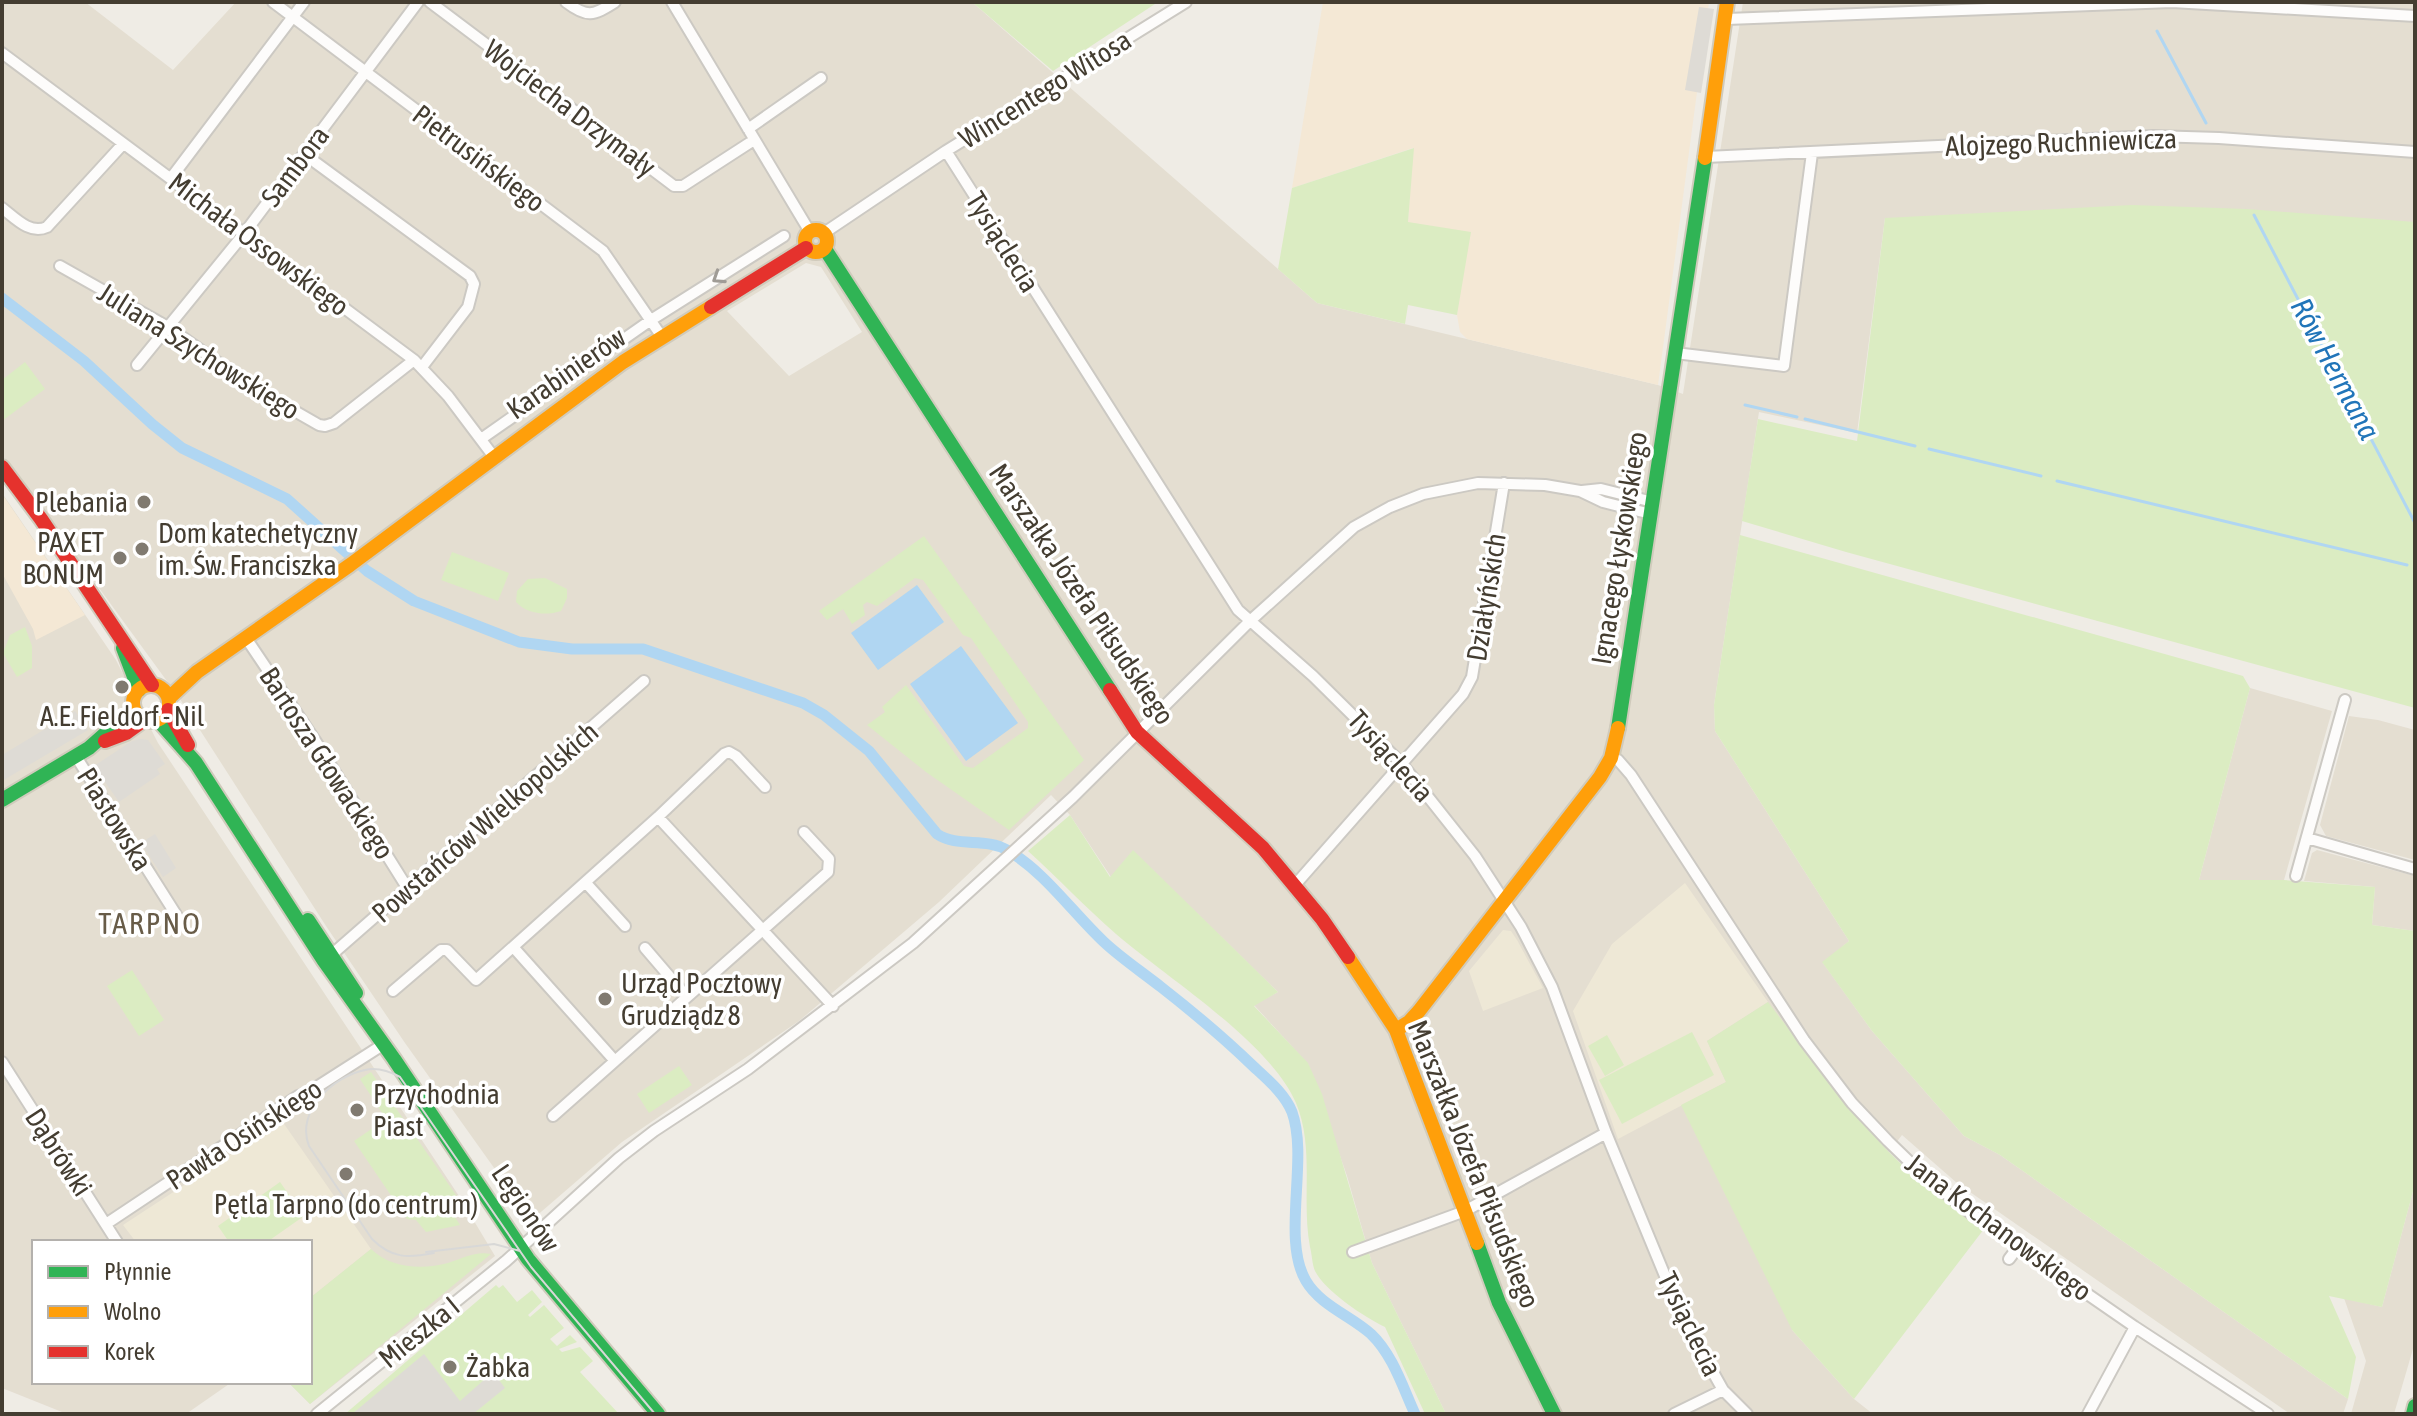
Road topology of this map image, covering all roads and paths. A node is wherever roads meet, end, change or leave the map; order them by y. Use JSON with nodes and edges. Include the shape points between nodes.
{"nodes":[{"id":1,"x":273,"y":2,"type":"edge"},
{"id":2,"x":304,"y":2,"type":"edge"},
{"id":3,"x":418,"y":2,"type":"edge"},
{"id":4,"x":430,"y":2,"type":"edge"},
{"id":5,"x":566,"y":2,"type":"edge"},
{"id":6,"x":615,"y":2,"type":"edge"},
{"id":7,"x":672,"y":2,"type":"edge"},
{"id":8,"x":1186,"y":2,"type":"edge"},
{"id":9,"x":1727,"y":2,"type":"edge"},
{"id":10,"x":2172,"y":2,"type":"edge"},
{"id":11,"x":2415,"y":16,"type":"edge"},
{"id":12,"x":293,"y":17,"type":"junction"},
{"id":13,"x":1727,"y":19,"type":"junction"},
{"id":14,"x":2,"y":53,"type":"edge"},
{"id":15,"x":365,"y":73,"type":"junction"},
{"id":16,"x":821,"y":78,"type":"dead end"},
{"id":17,"x":748,"y":129,"type":"junction"},
{"id":18,"x":754,"y":140,"type":"junction"},
{"id":19,"x":123,"y":144,"type":"junction"},
{"id":20,"x":946,"y":151,"type":"junction"},
{"id":21,"x":2415,"y":152,"type":"edge"},
{"id":22,"x":1812,"y":153,"type":"junction"},
{"id":23,"x":304,"y":154,"type":"junction"},
{"id":24,"x":1706,"y":157,"type":"junction"},
{"id":25,"x":171,"y":178,"type":"junction"},
{"id":26,"x":2,"y":208,"type":"edge"},
{"id":27,"x":817,"y":232,"type":"junction"},
{"id":28,"x":243,"y":235,"type":"junction"},
{"id":29,"x":784,"y":236,"type":"dead end"},
{"id":30,"x":806,"y":248,"type":"junction"},
{"id":31,"x":825,"y":249,"type":"junction"},
{"id":32,"x":60,"y":266,"type":"dead end"},
{"id":33,"x":651,"y":320,"type":"junction"},
{"id":34,"x":168,"y":327,"type":"junction"},
{"id":35,"x":662,"y":337,"type":"junction"},
{"id":36,"x":1675,"y":353,"type":"junction"},
{"id":37,"x":418,"y":363,"type":"junction"},
{"id":38,"x":137,"y":365,"type":"dead end"},
{"id":39,"x":481,"y":439,"type":"junction"},
{"id":40,"x":494,"y":457,"type":"junction"},
{"id":41,"x":2,"y":467,"type":"edge"},
{"id":42,"x":1504,"y":483,"type":"junction"},
{"id":43,"x":1652,"y":508,"type":"junction"},
{"id":44,"x":1250,"y":621,"type":"junction"},
{"id":45,"x":246,"y":638,"type":"junction"},
{"id":46,"x":644,"y":681,"type":"dead end"},
{"id":47,"x":2345,"y":700,"type":"dead end"},
{"id":48,"x":153,"y":702,"type":"junction"},
{"id":49,"x":1137,"y":732,"type":"junction"},
{"id":50,"x":75,"y":755,"type":"junction"},
{"id":51,"x":1611,"y":758,"type":"junction"},
{"id":52,"x":1402,"y":764,"type":"junction"},
{"id":53,"x":765,"y":787,"type":"dead end"},
{"id":54,"x":2,"y":800,"type":"edge"},
{"id":55,"x":658,"y":817,"type":"junction"},
{"id":56,"x":804,"y":832,"type":"dead end"},
{"id":57,"x":2307,"y":838,"type":"junction"},
{"id":58,"x":2415,"y":869,"type":"edge"},
{"id":59,"x":2296,"y":876,"type":"dead end"},
{"id":60,"x":586,"y":883,"type":"junction"},
{"id":61,"x":1295,"y":885,"type":"junction"},
{"id":62,"x":408,"y":889,"type":"junction"},
{"id":63,"x":1505,"y":902,"type":"junction"},
{"id":64,"x":182,"y":924,"type":"dead end"},
{"id":65,"x":625,"y":926,"type":"dead end"},
{"id":66,"x":763,"y":930,"type":"junction"},
{"id":67,"x":514,"y":948,"type":"junction"},
{"id":68,"x":645,"y":948,"type":"dead end"},
{"id":69,"x":328,"y":958,"type":"junction"},
{"id":70,"x":393,"y":991,"type":"dead end"},
{"id":71,"x":687,"y":997,"type":"junction"},
{"id":72,"x":833,"y":1006,"type":"junction"},
{"id":73,"x":1396,"y":1030,"type":"junction"},
{"id":74,"x":384,"y":1044,"type":"junction"},
{"id":75,"x":615,"y":1061,"type":"junction"},
{"id":76,"x":2,"y":1062,"type":"edge"},
{"id":77,"x":553,"y":1116,"type":"dead end"},
{"id":78,"x":1606,"y":1133,"type":"junction"},
{"id":79,"x":1465,"y":1211,"type":"junction"},
{"id":80,"x":106,"y":1224,"type":"junction"},
{"id":81,"x":116,"y":1240,"type":"edge"},
{"id":82,"x":2018,"y":1247,"type":"junction"},
{"id":83,"x":521,"y":1249,"type":"junction"},
{"id":84,"x":1353,"y":1252,"type":"dead end"},
{"id":85,"x":2009,"y":1259,"type":"dead end"},
{"id":86,"x":2135,"y":1327,"type":"junction"},
{"id":87,"x":1723,"y":1390,"type":"junction"},
{"id":88,"x":2415,"y":1406,"type":"edge"},
{"id":89,"x":317,"y":1414,"type":"edge"},
{"id":90,"x":658,"y":1414,"type":"edge"},
{"id":91,"x":1554,"y":1414,"type":"edge"},
{"id":92,"x":1674,"y":1414,"type":"edge"},
{"id":93,"x":1747,"y":1414,"type":"edge"},
{"id":94,"x":2088,"y":1414,"type":"edge"},
{"id":95,"x":2268,"y":1414,"type":"edge"},
{"id":96,"x":2413,"y":1414,"type":"edge"}],
"edges":[{"from":1,"to":12,"type":"street","name":"Pietrusińskiego"},
{"from":2,"to":12,"type":"street"},
{"from":3,"to":15,"type":"street","name":"Sambora"},
{"from":4,"to":18,"type":"street","name":"Wojciecha Drzymały","via":[[674,186],[683,186]]},
{"from":5,"to":6,"type":"street","via":[[587,14]]},
{"from":7,"to":17,"type":"street"},
{"from":8,"to":20,"type":"street","name":"Wincentego Witosa"},
{"from":9,"to":13,"type":"main road","name":"Ignacego Łyskowskiego"},
{"from":10,"to":11,"type":"street"},
{"from":10,"to":13,"type":"street"},
{"from":12,"to":15,"type":"street","name":"Pietrusińskiego"},
{"from":12,"to":25,"type":"street"},
{"from":13,"to":24,"type":"main road","name":"Ignacego Łyskowskiego"},
{"from":14,"to":19,"type":"street","name":"Michała Ossowskiego"},
{"from":15,"to":23,"type":"street","name":"Sambora"},
{"from":15,"to":33,"type":"street","name":"Pietrusińskiego","via":[[603,251]]},
{"from":16,"to":17,"type":"street"},
{"from":17,"to":18,"type":"street"},
{"from":18,"to":27,"type":"street"},
{"from":19,"to":25,"type":"street","name":"Michała Ossowskiego"},
{"from":19,"to":26,"type":"street","via":[[47,227],[32,230]]},
{"from":20,"to":27,"type":"street"},
{"from":20,"to":44,"type":"street","name":"Tysiąclecia","via":[[1223,589]]},
{"from":21,"to":22,"type":"street","name":"Alojzego Ruchniewicza","via":[[2153,136]]},
{"from":22,"to":24,"type":"street","name":"Alojzego Ruchniewicza"},
{"from":22,"to":36,"type":"street","via":[[1784,366]]},
{"from":23,"to":28,"type":"street","name":"Sambora"},
{"from":23,"to":37,"type":"street","via":[[470,276],[474,284],[468,307]]},
{"from":24,"to":36,"type":"main road","name":"Ignacego Łyskowskiego"},
{"from":25,"to":28,"type":"street","name":"Michała Ossowskiego"},
{"from":27,"to":30,"type":"main road","via":[[804,239]]},
{"from":27,"to":31,"type":"main road","via":[[827,243]]},
{"from":28,"to":34,"type":"street","name":"Sambora"},
{"from":28,"to":37,"type":"street","name":"Michała Ossowskiego"},
{"from":29,"to":33,"type":"street","one_way":true},
{"from":30,"to":31,"type":"main road","via":[[815,253]]},
{"from":30,"to":35,"type":"main road","name":"Karabinierów"},
{"from":31,"to":49,"type":"main road","name":"Marszałka Józefa Piłsudskiego"},
{"from":32,"to":34,"type":"street","name":"Juliana Szychowskiego"},
{"from":33,"to":35,"type":"street","name":"Pietrusińskiego"},
{"from":33,"to":39,"type":"street"},
{"from":34,"to":37,"type":"street","name":"Juliana Szychowskiego","via":[[251,386],[325,426]]},
{"from":34,"to":38,"type":"street","name":"Sambora"},
{"from":35,"to":40,"type":"main road","name":"Karabinierów"},
{"from":36,"to":43,"type":"main road","name":"Ignacego Łyskowskiego"},
{"from":37,"to":39,"type":"street","name":"Michała Ossowskiego"},
{"from":39,"to":40,"type":"street","name":"Michała Ossowskiego"},
{"from":40,"to":45,"type":"main road","name":"Karabinierów"},
{"from":41,"to":48,"type":"main road","name":"Legionów","via":[[121,640],[130,672]]},
{"from":42,"to":43,"type":"street","name":"Mieszka I","via":[[1545,485],[1580,491],[1603,502]]},
{"from":42,"to":44,"type":"street","name":"Mieszka I","via":[[1449,488],[1390,507],[1336,540]]},
{"from":42,"to":52,"type":"street","name":"Działyńskich","via":[[1472,677]]},
{"from":43,"to":51,"type":"main road","name":"Ignacego Łyskowskiego"},
{"from":44,"to":49,"type":"street","name":"Mieszka I"},
{"from":44,"to":52,"type":"street","name":"Tysiąclecia"},
{"from":45,"to":48,"type":"main road","name":"Karabinierów"},
{"from":45,"to":62,"type":"street","name":"Bartosza Głowackiego"},
{"from":46,"to":62,"type":"street","name":"Powstańców Wielkopolskich"},
{"from":47,"to":57,"type":"street"},
{"from":48,"to":50,"type":"main road","name":"Karabinierów","via":[[113,739]]},
{"from":48,"to":69,"type":"main road","name":"Legionów","via":[[180,727],[196,763]]},
{"from":49,"to":61,"type":"main road","name":"Marszałka Józefa Piłsudskiego","via":[[1263,848]]},
{"from":49,"to":72,"type":"street","name":"Mieszka I","via":[[913,943]]},
{"from":50,"to":54,"type":"main road","name":"Karabinierów"},
{"from":50,"to":64,"type":"street","name":"Piastowska"},
{"from":51,"to":63,"type":"main road","name":"Ignacego Łyskowskiego"},
{"from":51,"to":82,"type":"street","name":"Jana Kochanowskiego","via":[[1631,775],[1804,1040],[1852,1103],[1921,1173]]},
{"from":52,"to":61,"type":"street","name":"Działyńskich"},
{"from":52,"to":63,"type":"street","name":"Tysiąclecia"},
{"from":53,"to":55,"type":"street","via":[[729,752]]},
{"from":55,"to":60,"type":"street"},
{"from":55,"to":66,"type":"street"},
{"from":56,"to":66,"type":"street","via":[[829,859],[828,872]]},
{"from":57,"to":58,"type":"street"},
{"from":57,"to":59,"type":"street"},
{"from":60,"to":65,"type":"street"},
{"from":60,"to":67,"type":"street"},
{"from":61,"to":73,"type":"main road","name":"Marszałka Józefa Piłsudskiego"},
{"from":62,"to":69,"type":"street","name":"Powstańców Wielkopolskich"},
{"from":63,"to":73,"type":"main road","name":"Ignacego Łyskowskiego","via":[[1419,1011]]},
{"from":63,"to":78,"type":"street","name":"Tysiąclecia","via":[[1543,965]]},
{"from":66,"to":71,"type":"street"},
{"from":66,"to":72,"type":"street"},
{"from":67,"to":70,"type":"street","via":[[476,980],[441,950]]},
{"from":67,"to":75,"type":"street"},
{"from":68,"to":71,"type":"street"},
{"from":69,"to":74,"type":"main road","name":"Legionów","via":[[364,1005],[366,1018]]},
{"from":71,"to":75,"type":"street"},
{"from":72,"to":83,"type":"street","name":"Mieszka I","via":[[619,1158]]},
{"from":73,"to":79,"type":"main road","name":"Marszałka Józefa Piłsudskiego"},
{"from":74,"to":80,"type":"street","name":"Pawła Osińskiego"},
{"from":74,"to":83,"type":"main road","name":"Legionów"},
{"from":75,"to":77,"type":"street"},
{"from":76,"to":80,"type":"street","name":"Dąbrówki"},
{"from":78,"to":79,"type":"street"},
{"from":78,"to":87,"type":"street","name":"Tysiąclecia","via":[[1682,1317]]},
{"from":79,"to":84,"type":"street"},
{"from":79,"to":91,"type":"main road","name":"Marszałka Józefa Piłsudskiego","via":[[1499,1303]]},
{"from":80,"to":81,"type":"street","name":"Dąbrówki"},
{"from":82,"to":85,"type":"street"},
{"from":82,"to":86,"type":"street","name":"Jana Kochanowskiego"},
{"from":83,"to":89,"type":"street","name":"Mieszka I"},
{"from":83,"to":90,"type":"main road","name":"Legionów"},
{"from":86,"to":94,"type":"street"},
{"from":86,"to":95,"type":"street","name":"Jana Kochanowskiego"},
{"from":87,"to":92,"type":"street"},
{"from":87,"to":93,"type":"street","name":"Tysiąclecia"},
{"from":88,"to":96,"type":"main road"}]}
